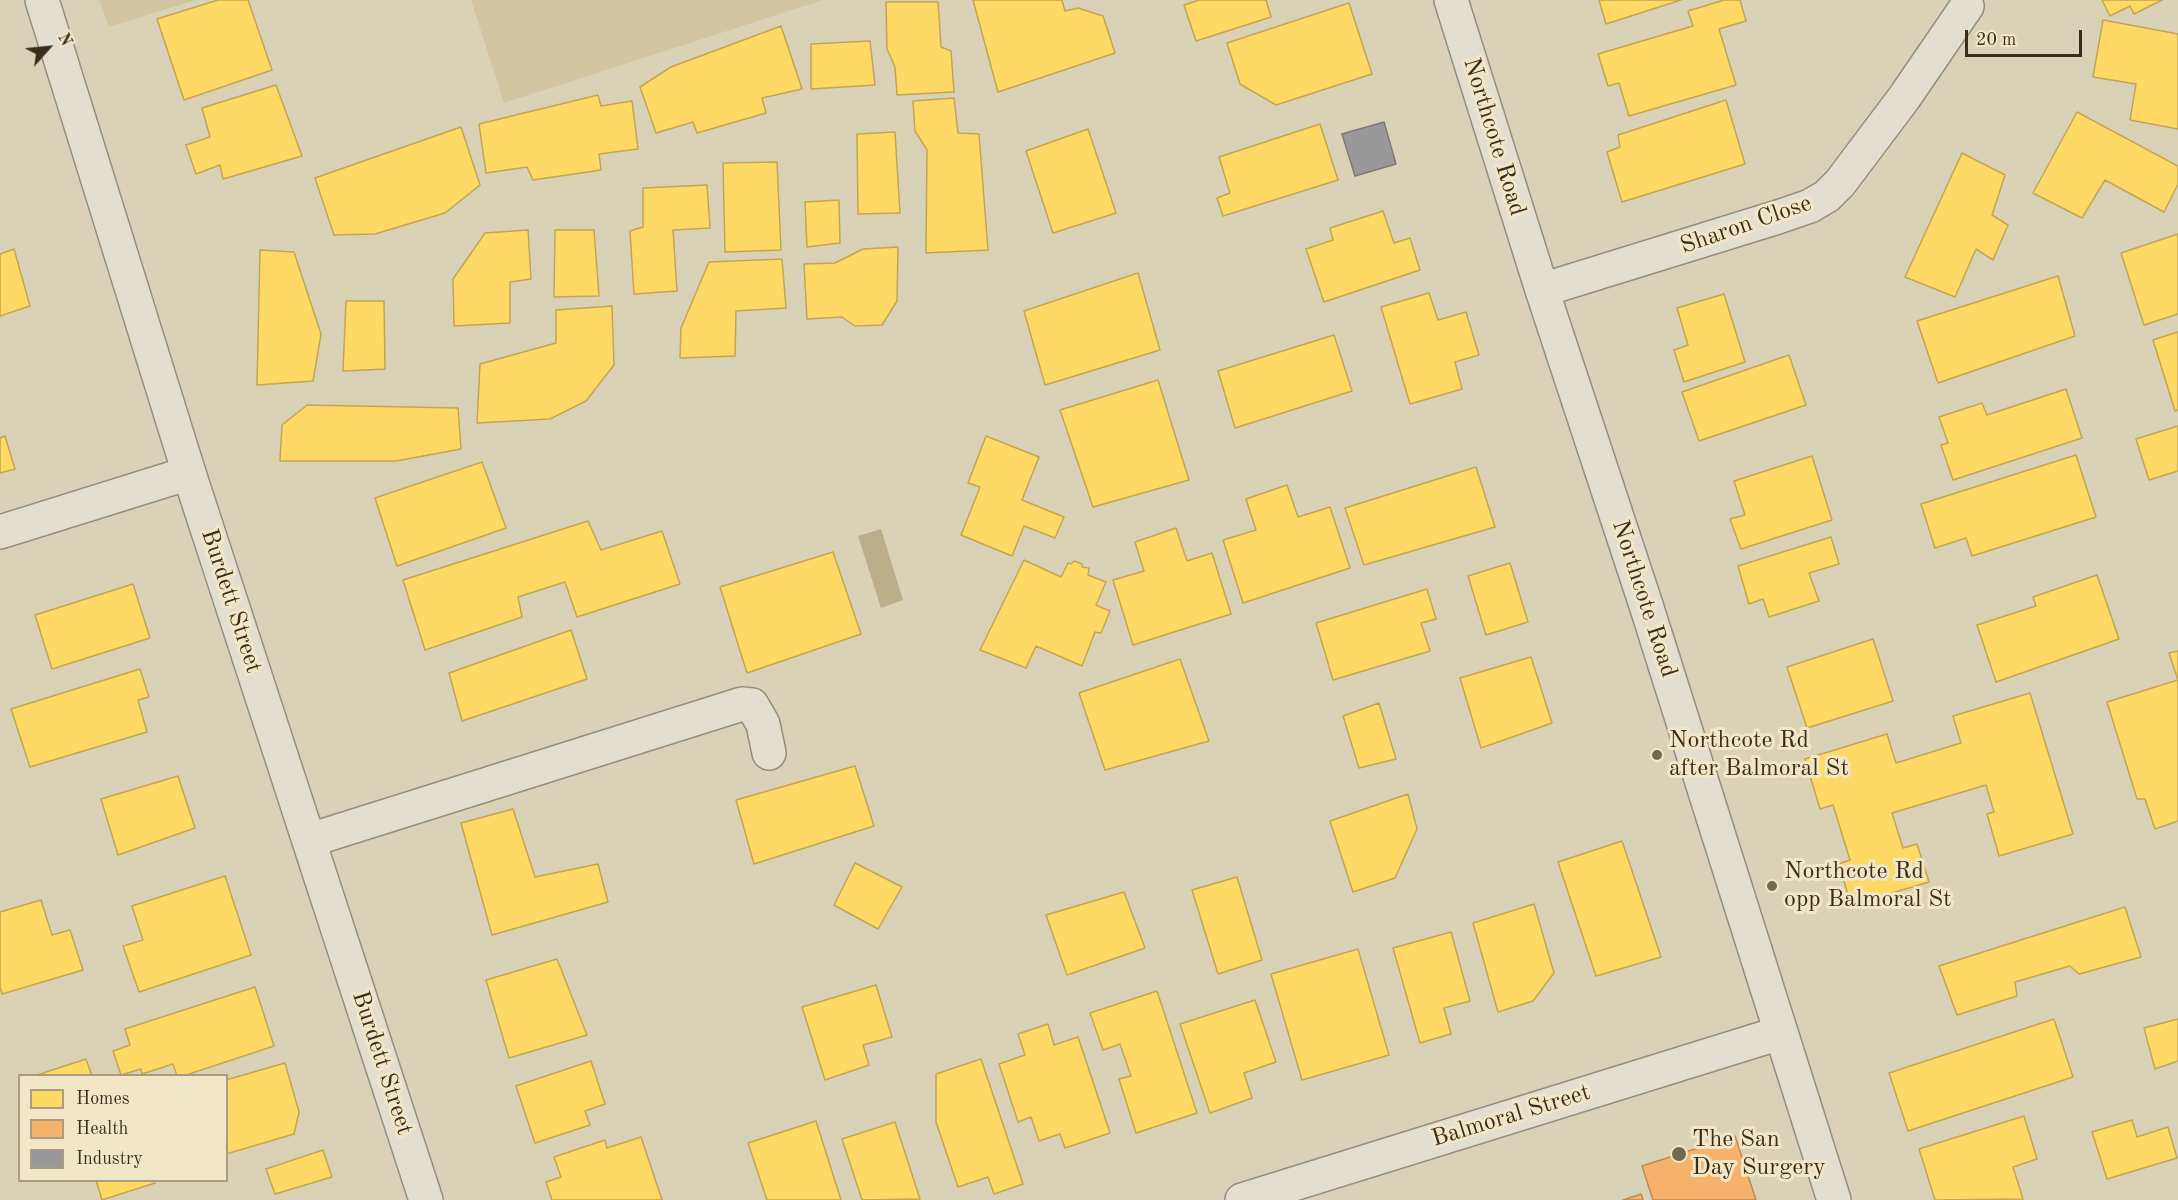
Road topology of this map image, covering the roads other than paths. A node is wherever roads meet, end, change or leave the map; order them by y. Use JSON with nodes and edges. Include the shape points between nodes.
{"nodes":[{"id":1,"x":42,"y":0,"type":"edge"},
{"id":2,"x":1451,"y":0,"type":"edge"},
{"id":3,"x":1967,"y":6,"type":"dead end"},
{"id":4,"x":1542,"y":290,"type":"junction"},
{"id":5,"x":189,"y":473,"type":"junction"},
{"id":6,"x":0,"y":532,"type":"edge"},
{"id":7,"x":770,"y":753,"type":"dead end"},
{"id":8,"x":310,"y":840,"type":"junction"},
{"id":9,"x":1780,"y":1033,"type":"junction"},
{"id":10,"x":426,"y":1200,"type":"edge"},
{"id":11,"x":1242,"y":1200,"type":"edge"},
{"id":12,"x":1834,"y":1200,"type":"edge"}],
"edges":[{"from":1,"to":5,"type":"street","name":"Burdett Street"},
{"from":2,"to":4,"type":"street","name":"Northcote Road"},
{"from":3,"to":4,"type":"street","name":"Sharon Close","via":[[1904,98],[1827,196],[1778,217]]},
{"from":4,"to":9,"type":"street","name":"Northcote Road"},
{"from":5,"to":6,"type":"street"},
{"from":5,"to":8,"type":"street","name":"Burdett Street"},
{"from":7,"to":8,"type":"street","via":[[763,724],[752,705],[742,704]]},
{"from":8,"to":10,"type":"street","name":"Burdett Street"},
{"from":9,"to":11,"type":"street","name":"Balmoral Street"},
{"from":9,"to":12,"type":"street","name":"Northcote Road"}]}
